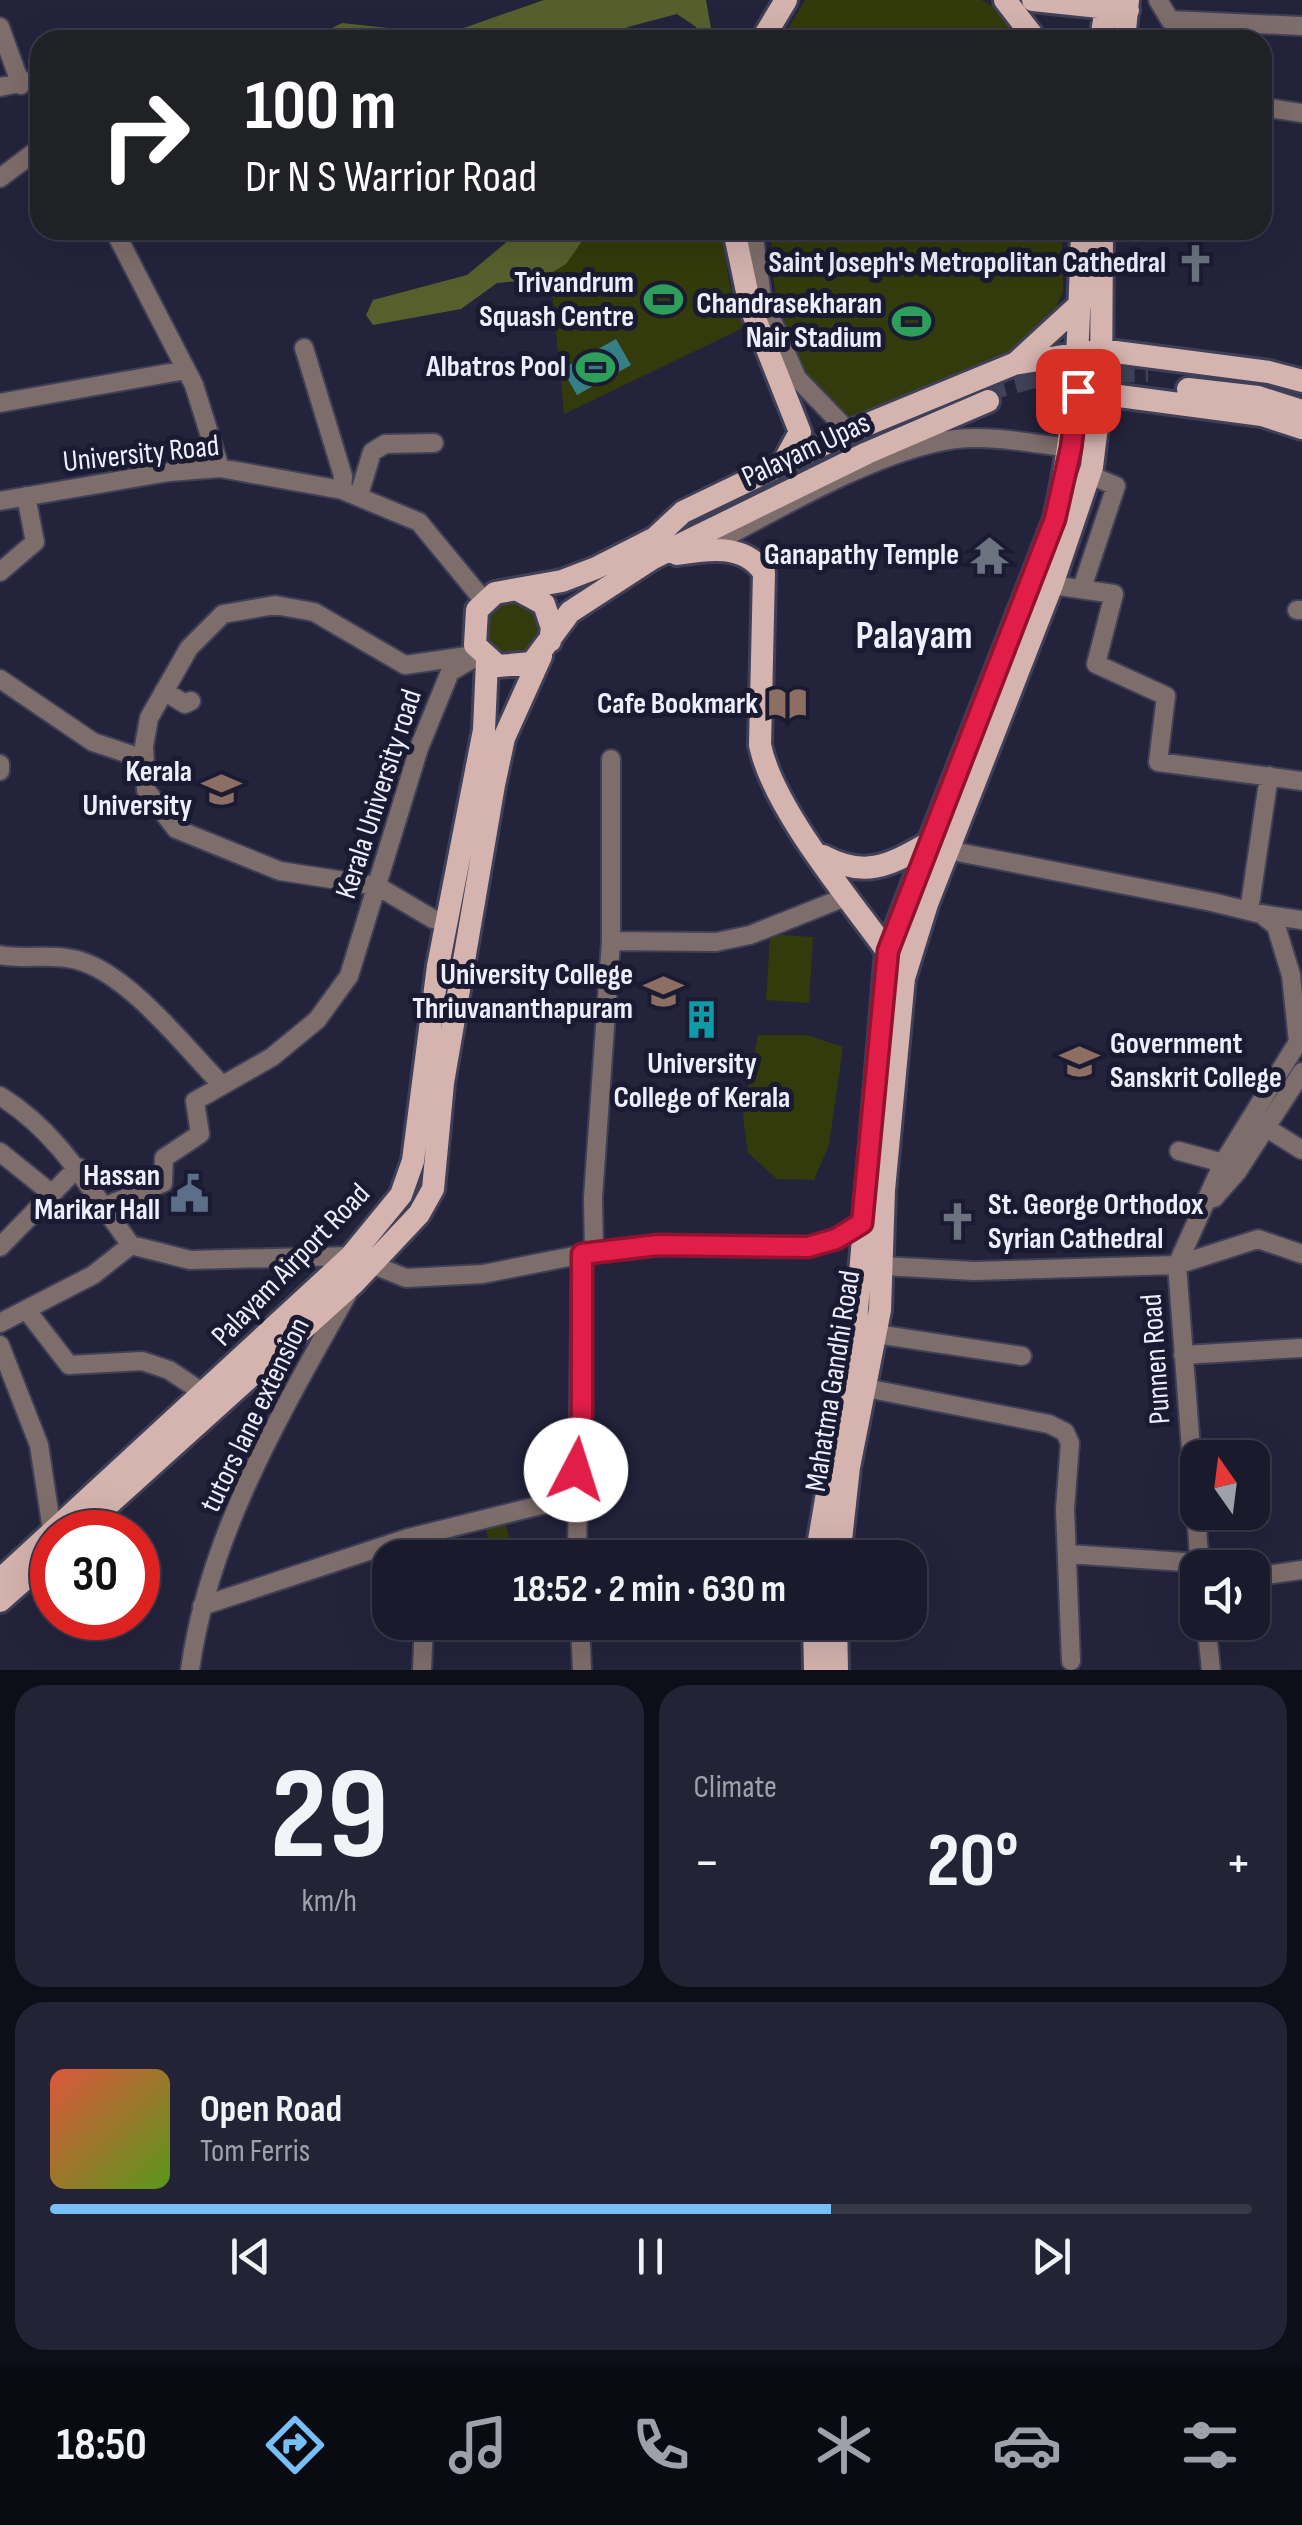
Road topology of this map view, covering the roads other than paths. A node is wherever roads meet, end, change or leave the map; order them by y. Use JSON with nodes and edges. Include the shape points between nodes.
{"nodes":[{"id":1,"x":786,"y":0,"type":"edge"},
{"id":2,"x":1005,"y":0,"type":"edge"},
{"id":3,"x":1033,"y":0,"type":"edge"},
{"id":4,"x":1158,"y":0,"type":"edge"},
{"id":5,"x":1118,"y":4,"type":"edge"},
{"id":6,"x":1302,"y":26,"type":"edge"},
{"id":7,"x":0,"y":27,"type":"edge"},
{"id":8,"x":768,"y":30,"type":"edge"},
{"id":9,"x":1028,"y":30,"type":"edge"},
{"id":10,"x":1106,"y":30,"type":"edge"},
{"id":11,"x":1122,"y":30,"type":"edge"},
{"id":12,"x":30,"y":82,"type":"edge"},
{"id":13,"x":21,"y":84,"type":"junction"},
{"id":14,"x":0,"y":87,"type":"edge"},
{"id":15,"x":1272,"y":108,"type":"edge"},
{"id":16,"x":1302,"y":113,"type":"edge"},
{"id":17,"x":30,"y":156,"type":"edge"},
{"id":18,"x":0,"y":178,"type":"edge"},
{"id":19,"x":119,"y":240,"type":"edge"},
{"id":20,"x":736,"y":240,"type":"edge"},
{"id":21,"x":754,"y":240,"type":"edge"},
{"id":22,"x":1082,"y":240,"type":"edge"},
{"id":23,"x":1101,"y":240,"type":"edge"},
{"id":24,"x":1080,"y":304,"type":"junction"},
{"id":25,"x":304,"y":348,"type":"dead end"},
{"id":26,"x":1089,"y":350,"type":"junction"},
{"id":27,"x":1014,"y":364,"type":"junction"},
{"id":28,"x":186,"y":370,"type":"junction"},
{"id":29,"x":1302,"y":381,"type":"edge"},
{"id":30,"x":1089,"y":392,"type":"junction"},
{"id":31,"x":985,"y":396,"type":"tunnel mouth"},
{"id":32,"x":1302,"y":397,"type":"edge"},
{"id":33,"x":0,"y":403,"type":"edge"},
{"id":34,"x":1302,"y":411,"type":"edge"},
{"id":35,"x":1302,"y":428,"type":"edge"},
{"id":36,"x":849,"y":432,"type":"junction"},
{"id":37,"x":434,"y":443,"type":"dead end"},
{"id":38,"x":1071,"y":448,"type":"junction"},
{"id":39,"x":784,"y":463,"type":"junction"},
{"id":40,"x":220,"y":468,"type":"junction"},
{"id":41,"x":1090,"y":475,"type":"junction"},
{"id":42,"x":351,"y":492,"type":"junction"},
{"id":43,"x":26,"y":496,"type":"junction"},
{"id":44,"x":0,"y":501,"type":"edge"},
{"id":45,"x":654,"y":548,"type":"junction"},
{"id":46,"x":702,"y":550,"type":"junction"},
{"id":47,"x":0,"y":572,"type":"edge"},
{"id":48,"x":1052,"y":585,"type":"junction"},
{"id":49,"x":1082,"y":588,"type":"junction"},
{"id":50,"x":520,"y":591,"type":"junction"},
{"id":51,"x":484,"y":601,"type":"junction"},
{"id":52,"x":546,"y":648,"type":"junction"},
{"id":53,"x":484,"y":657,"type":"junction"},
{"id":54,"x":0,"y":680,"type":"edge"},
{"id":55,"x":163,"y":693,"type":"junction"},
{"id":56,"x":191,"y":702,"type":"dead end"},
{"id":57,"x":144,"y":759,"type":"junction"},
{"id":58,"x":611,"y":759,"type":"dead end"},
{"id":59,"x":1269,"y":776,"type":"junction"},
{"id":60,"x":1302,"y":781,"type":"edge"},
{"id":61,"x":936,"y":847,"type":"junction"},
{"id":62,"x":820,"y":855,"type":"junction"},
{"id":63,"x":377,"y":886,"type":"junction"},
{"id":64,"x":848,"y":896,"type":"junction"},
{"id":65,"x":1255,"y":913,"type":"junction"},
{"id":66,"x":1302,"y":920,"type":"edge"},
{"id":67,"x":446,"y":921,"type":"junction"},
{"id":68,"x":612,"y":941,"type":"junction"},
{"id":69,"x":888,"y":951,"type":"junction"},
{"id":70,"x":0,"y":956,"type":"edge"},
{"id":71,"x":1302,"y":1072,"type":"edge"},
{"id":72,"x":222,"y":1085,"type":"junction"},
{"id":73,"x":0,"y":1096,"type":"edge"},
{"id":74,"x":1265,"y":1127,"type":"junction"},
{"id":75,"x":1179,"y":1150,"type":"dead end"},
{"id":76,"x":1302,"y":1150,"type":"edge"},
{"id":77,"x":2,"y":1158,"type":"edge"},
{"id":78,"x":1223,"y":1163,"type":"junction"},
{"id":79,"x":78,"y":1167,"type":"junction"},
{"id":80,"x":51,"y":1193,"type":"junction"},
{"id":81,"x":103,"y":1207,"type":"junction"},
{"id":82,"x":1204,"y":1209,"type":"junction"},
{"id":83,"x":862,"y":1223,"type":"junction"},
{"id":84,"x":131,"y":1245,"type":"junction"},
{"id":85,"x":0,"y":1247,"type":"edge"},
{"id":86,"x":588,"y":1253,"type":"junction"},
{"id":87,"x":1302,"y":1254,"type":"edge"},
{"id":88,"x":360,"y":1259,"type":"junction"},
{"id":89,"x":1176,"y":1265,"type":"junction"},
{"id":90,"x":883,"y":1266,"type":"junction"},
{"id":91,"x":354,"y":1283,"type":"junction"},
{"id":92,"x":28,"y":1312,"type":"junction"},
{"id":93,"x":0,"y":1324,"type":"edge"},
{"id":94,"x":876,"y":1334,"type":"junction"},
{"id":95,"x":0,"y":1345,"type":"edge"},
{"id":96,"x":1302,"y":1348,"type":"edge"},
{"id":97,"x":1183,"y":1355,"type":"junction"},
{"id":98,"x":1022,"y":1356,"type":"dead end"},
{"id":99,"x":866,"y":1388,"type":"junction"},
{"id":100,"x":205,"y":1394,"type":"junction"},
{"id":101,"x":574,"y":1496,"type":"junction"},
{"id":102,"x":49,"y":1510,"type":"edge"},
{"id":103,"x":74,"y":1510,"type":"edge"},
{"id":104,"x":102,"y":1510,"type":"edge"},
{"id":105,"x":435,"y":1540,"type":"edge"},
{"id":106,"x":576,"y":1540,"type":"edge"},
{"id":107,"x":819,"y":1540,"type":"edge"},
{"id":108,"x":842,"y":1540,"type":"edge"},
{"id":109,"x":1198,"y":1550,"type":"edge"},
{"id":110,"x":30,"y":1551,"type":"edge"},
{"id":111,"x":1068,"y":1554,"type":"junction"},
{"id":112,"x":372,"y":1559,"type":"edge"},
{"id":113,"x":1180,"y":1563,"type":"edge"},
{"id":114,"x":1302,"y":1570,"type":"edge"},
{"id":115,"x":30,"y":1574,"type":"edge"},
{"id":116,"x":1270,"y":1574,"type":"edge"},
{"id":117,"x":0,"y":1580,"type":"edge"},
{"id":118,"x":0,"y":1601,"type":"edge"},
{"id":119,"x":202,"y":1606,"type":"junction"},
{"id":120,"x":423,"y":1640,"type":"edge"},
{"id":121,"x":581,"y":1640,"type":"edge"},
{"id":122,"x":814,"y":1640,"type":"edge"},
{"id":123,"x":837,"y":1640,"type":"edge"},
{"id":124,"x":1208,"y":1640,"type":"edge"},
{"id":125,"x":1072,"y":1662,"type":"dead end"},
{"id":126,"x":190,"y":1670,"type":"edge"},
{"id":127,"x":422,"y":1670,"type":"edge"},
{"id":128,"x":582,"y":1670,"type":"edge"},
{"id":129,"x":815,"y":1670,"type":"edge"},
{"id":130,"x":838,"y":1670,"type":"edge"},
{"id":131,"x":1211,"y":1670,"type":"edge"}],
"edges":[{"from":1,"to":8,"type":"main road"},
{"from":2,"to":9,"type":"main road"},
{"from":3,"to":5,"type":"main road"},
{"from":4,"to":6,"type":"street","via":[[1170,20]]},
{"from":5,"to":10,"type":"main road"},
{"from":5,"to":11,"type":"main road"},
{"from":7,"to":13,"type":"street"},
{"from":12,"to":13,"type":"street"},
{"from":13,"to":14,"type":"street"},
{"from":15,"to":16,"type":"street"},
{"from":17,"to":18,"type":"street"},
{"from":19,"to":28,"type":"street"},
{"from":20,"to":39,"type":"main road","via":[[750,306],[800,432]]},
{"from":21,"to":36,"type":"street","via":[[762,297],[798,378]]},
{"from":22,"to":24,"type":"main road","name":"Mahatma Gandhi Road"},
{"from":23,"to":26,"type":"main road","name":"Mahatma Gandhi Road"},
{"from":24,"to":26,"type":"main road","name":"Mahatma Gandhi Road"},
{"from":24,"to":27,"type":"main road"},
{"from":25,"to":42,"type":"street"},
{"from":26,"to":27,"type":"main road"},
{"from":26,"to":29,"type":"main road"},
{"from":26,"to":30,"type":"main road","name":"Mahatma Gandhi Road"},
{"from":27,"to":36,"type":"main road"},
{"from":28,"to":33,"type":"street"},
{"from":28,"to":40,"type":"street"},
{"from":30,"to":35,"type":"main road","via":[[1258,414]]},
{"from":30,"to":38,"type":"main road","name":"Mahatma Gandhi Road"},
{"from":30,"to":41,"type":"main road","name":"Mahatma Gandhi Road"},
{"from":31,"to":45,"type":"main road","name":"Palayam Upas"},
{"from":32,"to":34,"type":"main road","via":[[1262,386],[1147,377]]},
{"from":36,"to":39,"type":"main road"},
{"from":37,"to":42,"type":"street","via":[[385,444],[372,452]]},
{"from":38,"to":46,"type":"street","via":[[985,438],[923,446]]},
{"from":38,"to":61,"type":"main road","name":"Mahatma Gandhi Road","via":[[1055,519]]},
{"from":39,"to":45,"type":"main road","via":[[683,512]]},
{"from":40,"to":42,"type":"street","name":"University Road"},
{"from":40,"to":43,"type":"street","name":"University Road"},
{"from":41,"to":48,"type":"main road","name":"Mahatma Gandhi Road"},
{"from":41,"to":49,"type":"street","via":[[1116,486]]},
{"from":42,"to":51,"type":"street","name":"University Road","via":[[419,522]]},
{"from":43,"to":44,"type":"street","name":"University Road"},
{"from":43,"to":47,"type":"street","via":[[35,542]]},
{"from":45,"to":46,"type":"main road"},
{"from":45,"to":50,"type":"main road"},
{"from":45,"to":52,"type":"main road","name":"Palayam Airport Road","via":[[589,596]]},
{"from":46,"to":62,"type":"main road","via":[[734,552],[764,574],[762,755],[790,817]]},
{"from":48,"to":49,"type":"street"},
{"from":48,"to":61,"type":"main road","name":"Mahatma Gandhi Road"},
{"from":49,"to":59,"type":"street","via":[[1114,594],[1096,664],[1166,696],[1158,762]]},
{"from":50,"to":51,"type":"main road"},
{"from":50,"to":52,"type":"main road","via":[[544,604],[552,628]]},
{"from":51,"to":53,"type":"main road","via":[[473,622]]},
{"from":52,"to":53,"type":"main road","via":[[521,668]]},
{"from":52,"to":88,"type":"main road","name":"Palayam Airport Road","via":[[504,738],[494,786],[443,1082],[434,1189],[406,1228]]},
{"from":53,"to":55,"type":"street","name":"Kerala University road","via":[[404,665],[314,612],[275,605],[222,614],[189,648]]},
{"from":53,"to":63,"type":"street","name":"Kerala University road","via":[[450,672]]},
{"from":53,"to":67,"type":"main road","name":"Palayam Airport Road","via":[[484,730]]},
{"from":54,"to":57,"type":"street","via":[[93,742]]},
{"from":55,"to":56,"type":"street"},
{"from":55,"to":57,"type":"street","via":[[149,718]]},
{"from":57,"to":63,"type":"street","via":[[146,790],[176,830],[280,872]]},
{"from":58,"to":68,"type":"street"},
{"from":59,"to":60,"type":"street"},
{"from":59,"to":65,"type":"street"},
{"from":61,"to":62,"type":"main road","via":[[869,870]]},
{"from":61,"to":65,"type":"street"},
{"from":61,"to":69,"type":"main road","name":"Mahatma Gandhi Road"},
{"from":61,"to":90,"type":"main road","name":"Mahatma Gandhi Road","via":[[904,978]]},
{"from":62,"to":64,"type":"main road"},
{"from":63,"to":67,"type":"street"},
{"from":63,"to":72,"type":"street","name":"Kerala University road","via":[[349,976],[318,1020]]},
{"from":64,"to":68,"type":"street","via":[[716,942]]},
{"from":64,"to":69,"type":"main road"},
{"from":65,"to":66,"type":"street"},
{"from":65,"to":78,"type":"street","via":[[1276,926],[1284,943],[1298,1042]]},
{"from":67,"to":88,"type":"main road","name":"Palayam Airport Road","via":[[412,1161],[402,1195]]},
{"from":68,"to":86,"type":"street"},
{"from":69,"to":83,"type":"main road","name":"Mahatma Gandhi Road"},
{"from":70,"to":72,"type":"street","via":[[73,958],[96,966]]},
{"from":71,"to":74,"type":"street"},
{"from":72,"to":81,"type":"street","name":"Kerala University road","via":[[195,1101],[200,1134],[164,1158],[163,1183]]},
{"from":73,"to":79,"type":"street","via":[[30,1115]]},
{"from":74,"to":76,"type":"street"},
{"from":74,"to":82,"type":"street"},
{"from":75,"to":78,"type":"street"},
{"from":77,"to":80,"type":"street"},
{"from":78,"to":82,"type":"street"},
{"from":79,"to":80,"type":"street"},
{"from":79,"to":81,"type":"street"},
{"from":80,"to":85,"type":"street"},
{"from":81,"to":84,"type":"street"},
{"from":82,"to":89,"type":"street"},
{"from":83,"to":86,"type":"street","via":[[836,1239],[794,1248],[658,1245]]},
{"from":83,"to":107,"type":"main road","name":"Mahatma Gandhi Road","via":[[856,1322]]},
{"from":84,"to":88,"type":"street","via":[[190,1260]]},
{"from":84,"to":92,"type":"street"},
{"from":86,"to":88,"type":"street","via":[[483,1274],[406,1278]]},
{"from":86,"to":101,"type":"street"},
{"from":87,"to":89,"type":"street","via":[[1258,1240]]},
{"from":88,"to":91,"type":"main road","name":"Palayam Airport Road"},
{"from":88,"to":100,"type":"main road","name":"Palayam Airport Road"},
{"from":89,"to":90,"type":"street","via":[[974,1271]]},
{"from":89,"to":97,"type":"street","name":"Punnen Road"},
{"from":90,"to":94,"type":"main road","name":"Mahatma Gandhi Road"},
{"from":91,"to":104,"type":"main road","name":"Palayam Airport Road"},
{"from":91,"to":119,"type":"street","name":"tutors lane extension","via":[[243,1488]]},
{"from":92,"to":93,"type":"street"},
{"from":92,"to":100,"type":"street","via":[[69,1365],[142,1361]]},
{"from":94,"to":98,"type":"street"},
{"from":94,"to":99,"type":"main road","name":"Mahatma Gandhi Road"},
{"from":95,"to":102,"type":"street","via":[[39,1445]]},
{"from":96,"to":97,"type":"street"},
{"from":97,"to":109,"type":"street","name":"Punnen Road"},
{"from":99,"to":108,"type":"main road","name":"Mahatma Gandhi Road"},
{"from":99,"to":111,"type":"street","via":[[1065,1432]]},
{"from":100,"to":103,"type":"main road","name":"Palayam Airport Road"},
{"from":101,"to":105,"type":"street"},
{"from":101,"to":106,"type":"street"},
{"from":110,"to":117,"type":"main road","name":"Palayam Airport Road"},
{"from":111,"to":113,"type":"street"},
{"from":111,"to":125,"type":"street"},
{"from":112,"to":119,"type":"street"},
{"from":114,"to":116,"type":"street"},
{"from":115,"to":118,"type":"main road"},
{"from":119,"to":126,"type":"street","name":"tutors lane extension"},
{"from":120,"to":127,"type":"street"},
{"from":121,"to":128,"type":"street"},
{"from":122,"to":129,"type":"main road"},
{"from":123,"to":130,"type":"main road"},
{"from":124,"to":131,"type":"street"}]}
